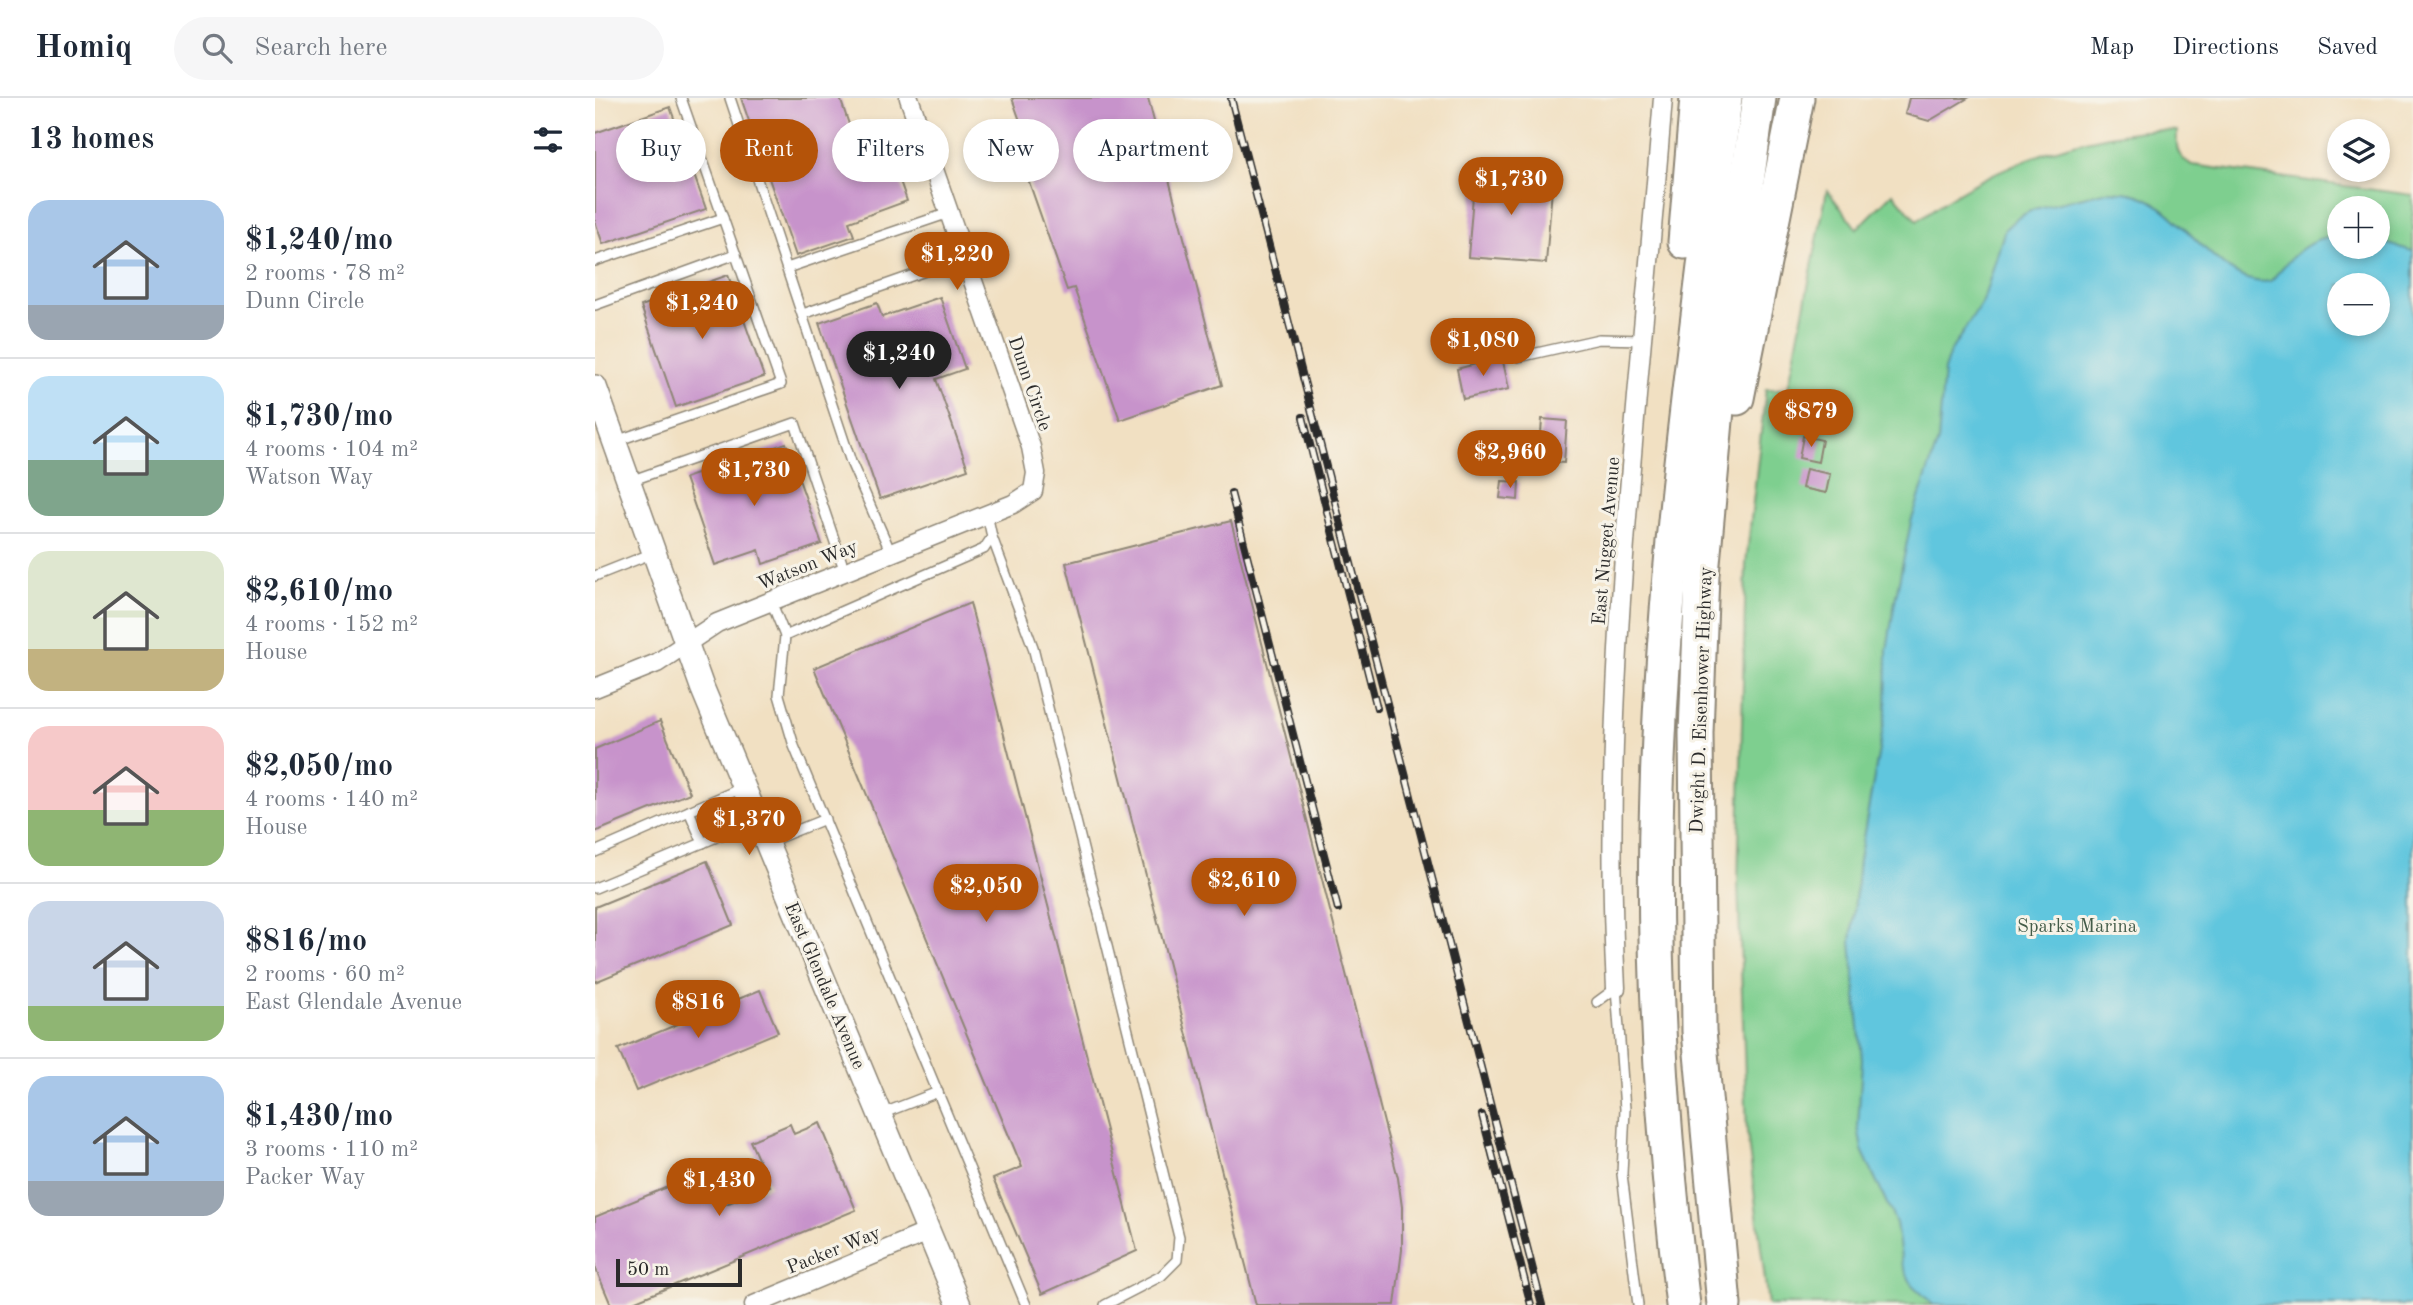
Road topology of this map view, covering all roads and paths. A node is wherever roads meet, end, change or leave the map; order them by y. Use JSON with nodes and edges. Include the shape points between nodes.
{"nodes":[{"id":1,"x":681,"y":98,"type":"edge"},
{"id":2,"x":730,"y":98,"type":"edge"},
{"id":3,"x":909,"y":98,"type":"edge"},
{"id":4,"x":1663,"y":98,"type":"edge"},
{"id":5,"x":1697,"y":98,"type":"edge"},
{"id":6,"x":1725,"y":98,"type":"edge"},
{"id":7,"x":1759,"y":98,"type":"edge"},
{"id":8,"x":1797,"y":98,"type":"edge"},
{"id":9,"x":949,"y":213,"type":"junction"},
{"id":10,"x":723,"y":218,"type":"junction"},
{"id":11,"x":736,"y":254,"type":"junction"},
{"id":12,"x":965,"y":257,"type":"junction"},
{"id":13,"x":595,"y":261,"type":"edge"},
{"id":14,"x":787,"y":268,"type":"junction"},
{"id":15,"x":595,"y":305,"type":"edge"},
{"id":16,"x":803,"y":314,"type":"junction"},
{"id":17,"x":1643,"y":340,"type":"junction"},
{"id":18,"x":1519,"y":356,"type":"dead end"},
{"id":19,"x":595,"y":387,"type":"edge"},
{"id":20,"x":614,"y":442,"type":"junction"},
{"id":21,"x":628,"y":482,"type":"junction"},
{"id":22,"x":1035,"y":485,"type":"joint"},
{"id":23,"x":987,"y":514,"type":"junction"},
{"id":24,"x":992,"y":537,"type":"junction"},
{"id":25,"x":653,"y":553,"type":"junction"},
{"id":26,"x":891,"y":553,"type":"junction"},
{"id":27,"x":845,"y":572,"type":"junction"},
{"id":28,"x":595,"y":576,"type":"edge"},
{"id":29,"x":771,"y":601,"type":"junction"},
{"id":30,"x":785,"y":636,"type":"junction"},
{"id":31,"x":686,"y":644,"type":"junction"},
{"id":32,"x":595,"y":688,"type":"edge"},
{"id":33,"x":1696,"y":733,"type":"junction"},
{"id":34,"x":743,"y":787,"type":"junction"},
{"id":35,"x":1657,"y":787,"type":"junction"},
{"id":36,"x":689,"y":811,"type":"junction"},
{"id":37,"x":825,"y":819,"type":"junction"},
{"id":38,"x":757,"y":820,"type":"junction"},
{"id":39,"x":703,"y":843,"type":"junction"},
{"id":40,"x":766,"y":843,"type":"junction"},
{"id":41,"x":595,"y":852,"type":"edge"},
{"id":42,"x":595,"y":888,"type":"edge"},
{"id":43,"x":1616,"y":988,"type":"junction"},
{"id":44,"x":1597,"y":1002,"type":"dead end"},
{"id":45,"x":938,"y":1092,"type":"junction"},
{"id":46,"x":879,"y":1114,"type":"junction"},
{"id":47,"x":928,"y":1232,"type":"junction"},
{"id":48,"x":758,"y":1304,"type":"edge"},
{"id":49,"x":959,"y":1305,"type":"edge"},
{"id":50,"x":1026,"y":1305,"type":"edge"},
{"id":51,"x":1105,"y":1305,"type":"edge"},
{"id":52,"x":1638,"y":1305,"type":"edge"},
{"id":53,"x":1683,"y":1305,"type":"edge"},
{"id":54,"x":1724,"y":1305,"type":"edge"}],
"edges":[{"from":1,"to":10,"type":"lane"},
{"from":2,"to":14,"type":"lane"},
{"from":3,"to":9,"type":"street","name":"Dunn Circle"},
{"from":4,"to":17,"type":"street","name":"East Nugget Avenue"},
{"from":5,"to":35,"type":"highway","via":[[1651,678]]},
{"from":6,"to":35,"type":"highway","name":"Dwight D. Eisenhower Highway","via":[[1686,407]]},
{"from":7,"to":33,"type":"highway","name":"Dwight D. Eisenhower Highway","via":[[1722,355],[1702,574]]},
{"from":8,"to":33,"type":"highway","via":[[1735,409],[1713,672]]},
{"from":9,"to":12,"type":"street","name":"Dunn Circle"},
{"from":9,"to":14,"type":"lane"},
{"from":10,"to":11,"type":"lane"},
{"from":10,"to":13,"type":"lane"},
{"from":11,"to":15,"type":"lane"},
{"from":11,"to":20,"type":"lane","via":[[781,384]]},
{"from":12,"to":16,"type":"lane"},
{"from":12,"to":22,"type":"street","name":"Dunn Circle","via":[[1031,447]]},
{"from":14,"to":16,"type":"lane"},
{"from":16,"to":26,"type":"lane","via":[[852,462]]},
{"from":17,"to":18,"type":"lane","via":[[1599,339]]},
{"from":17,"to":43,"type":"street","name":"East Nugget Avenue","via":[[1615,707],[1611,899]]},
{"from":19,"to":20,"type":"street","name":"East Glendale Avenue"},
{"from":20,"to":21,"type":"street","name":"East Glendale Avenue"},
{"from":21,"to":25,"type":"street","name":"East Glendale Avenue"},
{"from":21,"to":27,"type":"lane","via":[[795,423]]},
{"from":22,"to":23,"type":"street","name":"Watson Way","via":[[1026,497]]},
{"from":23,"to":24,"type":"lane"},
{"from":23,"to":26,"type":"street","name":"Watson Way"},
{"from":24,"to":30,"type":"lane","via":[[984,549]]},
{"from":24,"to":51,"type":"lane","via":[[1033,647],[1179,1237],[1177,1260],[1161,1276]]},
{"from":25,"to":28,"type":"lane"},
{"from":25,"to":31,"type":"street","name":"East Glendale Avenue"},
{"from":26,"to":27,"type":"street","name":"Watson Way"},
{"from":27,"to":29,"type":"street","name":"Watson Way"},
{"from":29,"to":30,"type":"lane"},
{"from":29,"to":31,"type":"street","name":"Watson Way","via":[[717,623]]},
{"from":30,"to":37,"type":"lane","via":[[779,695]]},
{"from":31,"to":32,"type":"street","name":"Watson Way","via":[[657,663]]},
{"from":31,"to":34,"type":"street","name":"East Glendale Avenue"},
{"from":33,"to":54,"type":"highway","name":"Dwight D. Eisenhower Highway","via":[[1699,1031]]},
{"from":34,"to":36,"type":"lane"},
{"from":34,"to":38,"type":"street","name":"East Glendale Avenue"},
{"from":35,"to":53,"type":"highway","name":"Dwight D. Eisenhower Highway","via":[[1660,1050]]},
{"from":36,"to":39,"type":"lane"},
{"from":36,"to":41,"type":"lane"},
{"from":37,"to":40,"type":"lane"},
{"from":37,"to":45,"type":"lane"},
{"from":38,"to":39,"type":"lane"},
{"from":38,"to":40,"type":"street","name":"East Glendale Avenue"},
{"from":39,"to":42,"type":"lane"},
{"from":40,"to":46,"type":"street","name":"East Glendale Avenue"},
{"from":43,"to":44,"type":"lane"},
{"from":43,"to":52,"type":"lane","via":[[1625,1109],[1622,1174]]},
{"from":45,"to":46,"type":"lane"},
{"from":45,"to":50,"type":"lane"},
{"from":46,"to":47,"type":"street","name":"East Glendale Avenue"},
{"from":47,"to":48,"type":"street","name":"Packer Way"},
{"from":47,"to":49,"type":"street","name":"East Glendale Avenue"}]}
